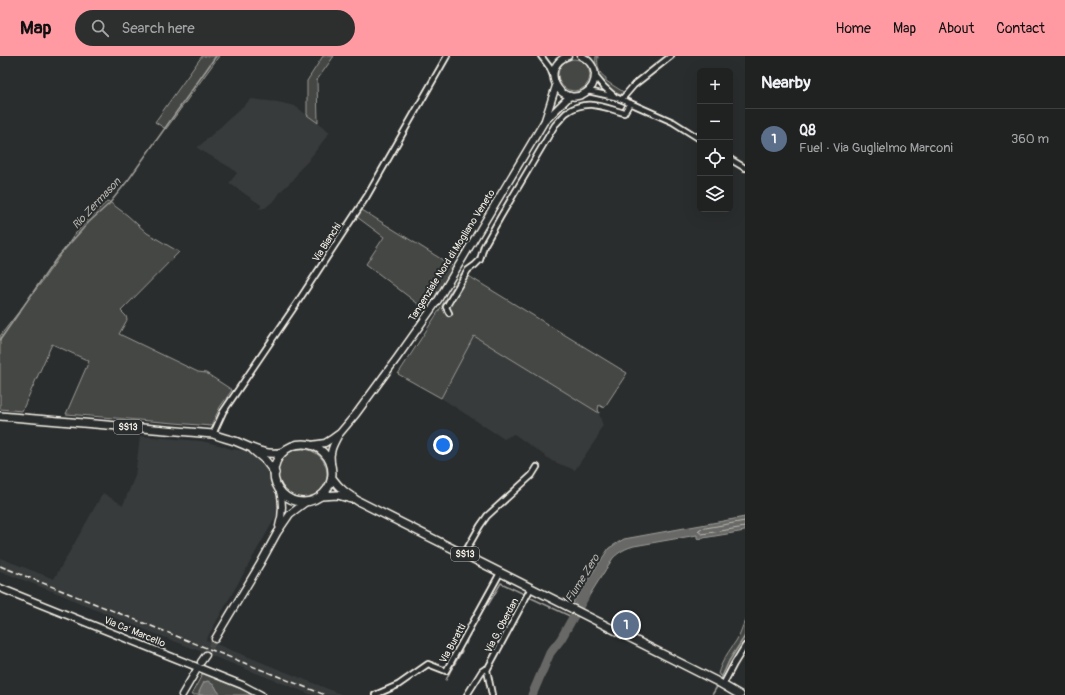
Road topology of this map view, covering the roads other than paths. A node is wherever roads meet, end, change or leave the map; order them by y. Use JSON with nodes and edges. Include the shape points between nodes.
{"nodes":[{"id":1,"x":447,"y":56,"type":"edge"},
{"id":2,"x":541,"y":56,"type":"edge"},
{"id":3,"x":558,"y":56,"type":"edge"},
{"id":4,"x":567,"y":56,"type":"edge"},
{"id":5,"x":581,"y":56,"type":"edge"},
{"id":6,"x":593,"y":56,"type":"edge"},
{"id":7,"x":671,"y":56,"type":"edge"},
{"id":8,"x":591,"y":64,"type":"junction"},
{"id":9,"x":553,"y":76,"type":"junction"},
{"id":10,"x":595,"y":76,"type":"junction"},
{"id":11,"x":556,"y":86,"type":"junction"},
{"id":12,"x":588,"y":91,"type":"junction"},
{"id":13,"x":570,"y":96,"type":"junction"},
{"id":14,"x":615,"y":97,"type":"junction"},
{"id":15,"x":622,"y":99,"type":"junction"},
{"id":16,"x":630,"y":102,"type":"junction"},
{"id":17,"x":544,"y":122,"type":"junction"},
{"id":18,"x":697,"y":137,"type":"edge"},
{"id":19,"x":733,"y":160,"type":"edge"},
{"id":20,"x":745,"y":168,"type":"edge"},
{"id":21,"x":449,"y":313,"type":"dead end"},
{"id":22,"x":0,"y":416,"type":"edge"},
{"id":23,"x":340,"y":433,"type":"junction"},
{"id":24,"x":213,"y":434,"type":"junction"},
{"id":25,"x":312,"y":445,"type":"junction"},
{"id":26,"x":253,"y":450,"type":"junction"},
{"id":27,"x":283,"y":452,"type":"junction"},
{"id":28,"x":331,"y":463,"type":"junction"},
{"id":29,"x":538,"y":467,"type":"dead end"},
{"id":30,"x":274,"y":473,"type":"junction"},
{"id":31,"x":332,"y":478,"type":"junction"},
{"id":32,"x":280,"y":491,"type":"junction"},
{"id":33,"x":321,"y":496,"type":"junction"},
{"id":34,"x":358,"y":501,"type":"junction"},
{"id":35,"x":306,"y":502,"type":"junction"},
{"id":36,"x":277,"y":533,"type":"junction"},
{"id":37,"x":464,"y":554,"type":"junction"},
{"id":38,"x":500,"y":573,"type":"junction"},
{"id":39,"x":0,"y":588,"type":"edge"},
{"id":40,"x":531,"y":588,"type":"junction"},
{"id":41,"x":215,"y":639,"type":"tunnel mouth"},
{"id":42,"x":745,"y":646,"type":"edge"},
{"id":43,"x":206,"y":655,"type":"tunnel mouth"},
{"id":44,"x":201,"y":662,"type":"dead end"},
{"id":45,"x":487,"y":670,"type":"junction"},
{"id":46,"x":196,"y":671,"type":"dead end"},
{"id":47,"x":723,"y":685,"type":"junction"},
{"id":48,"x":182,"y":695,"type":"edge"},
{"id":49,"x":261,"y":695,"type":"edge"},
{"id":50,"x":375,"y":695,"type":"edge"},
{"id":51,"x":468,"y":695,"type":"edge"},
{"id":52,"x":492,"y":695,"type":"edge"},
{"id":53,"x":740,"y":695,"type":"edge"}],
"edges":[{"from":1,"to":24,"type":"street","name":"Via Bianchi","via":[[367,196],[223,412]]},
{"from":2,"to":9,"type":"street"},
{"from":3,"to":4,"type":"street"},
{"from":4,"to":9,"type":"main road","via":[[555,67]]},
{"from":5,"to":8,"type":"main road"},
{"from":6,"to":8,"type":"main road"},
{"from":7,"to":15,"type":"street","via":[[634,85]]},
{"from":8,"to":10,"type":"main road"},
{"from":9,"to":11,"type":"main road"},
{"from":10,"to":12,"type":"main road"},
{"from":10,"to":14,"type":"street"},
{"from":11,"to":13,"type":"main road"},
{"from":11,"to":17,"type":"main road"},
{"from":12,"to":13,"type":"main road","via":[[582,95]]},
{"from":12,"to":14,"type":"street"},
{"from":13,"to":17,"type":"main road"},
{"from":14,"to":15,"type":"street"},
{"from":15,"to":16,"type":"street"},
{"from":16,"to":18,"type":"street","via":[[673,122]]},
{"from":16,"to":21,"type":"street","via":[[624,113],[602,106],[579,106],[555,125],[484,246],[480,260],[468,270],[446,308]]},
{"from":17,"to":23,"type":"main road","name":"Tangenziale Nord di Mogliano Veneto","via":[[438,300]]},
{"from":19,"to":20,"type":"street"},
{"from":22,"to":24,"type":"main road","number":"SS13"},
{"from":23,"to":25,"type":"main road","name":"Tangenziale Nord di Mogliano Veneto","via":[[327,442]]},
{"from":23,"to":28,"type":"main road","name":"Tangenziale Nord di Mogliano Veneto","via":[[332,448]]},
{"from":24,"to":26,"type":"main road","number":"SS13"},
{"from":25,"to":27,"type":"main road","number":"SS13","via":[[297,445]]},
{"from":25,"to":28,"type":"main road","via":[[323,451]]},
{"from":26,"to":27,"type":"main road","number":"SS13","via":[[272,454]]},
{"from":26,"to":30,"type":"main road","number":"SS13","via":[[265,460]]},
{"from":27,"to":30,"type":"main road","via":[[277,460]]},
{"from":28,"to":31,"type":"main road"},
{"from":29,"to":37,"type":"street","via":[[487,516]]},
{"from":30,"to":32,"type":"main road","number":"SS13"},
{"from":31,"to":33,"type":"main road"},
{"from":31,"to":34,"type":"main road","number":"SS13","via":[[345,493]]},
{"from":32,"to":35,"type":"main road","via":[[290,499]]},
{"from":32,"to":36,"type":"main road","via":[[283,512]]},
{"from":33,"to":34,"type":"main road","number":"SS13","via":[[338,496]]},
{"from":33,"to":35,"type":"main road","number":"SS13"},
{"from":34,"to":37,"type":"main road","number":"SS13"},
{"from":35,"to":36,"type":"main road","via":[[290,514]]},
{"from":36,"to":41,"type":"main road"},
{"from":37,"to":38,"type":"main road","number":"SS13"},
{"from":38,"to":40,"type":"main road","number":"SS13"},
{"from":38,"to":50,"type":"street","name":"Via Buratti","via":[[446,671],[428,664],[398,685]]},
{"from":39,"to":49,"type":"main road","name":"Via Ca' Marcello","via":[[242,685]]},
{"from":40,"to":45,"type":"street","name":"Via G. Oberdan"},
{"from":40,"to":47,"type":"main road","number":"SS13"},
{"from":42,"to":47,"type":"street"},
{"from":43,"to":44,"type":"main road"},
{"from":45,"to":51,"type":"street","name":"Via G. Oberdan","via":[[482,671]]},
{"from":45,"to":52,"type":"street"},
{"from":46,"to":48,"type":"main road"},
{"from":47,"to":53,"type":"main road","number":"SS13"}]}
